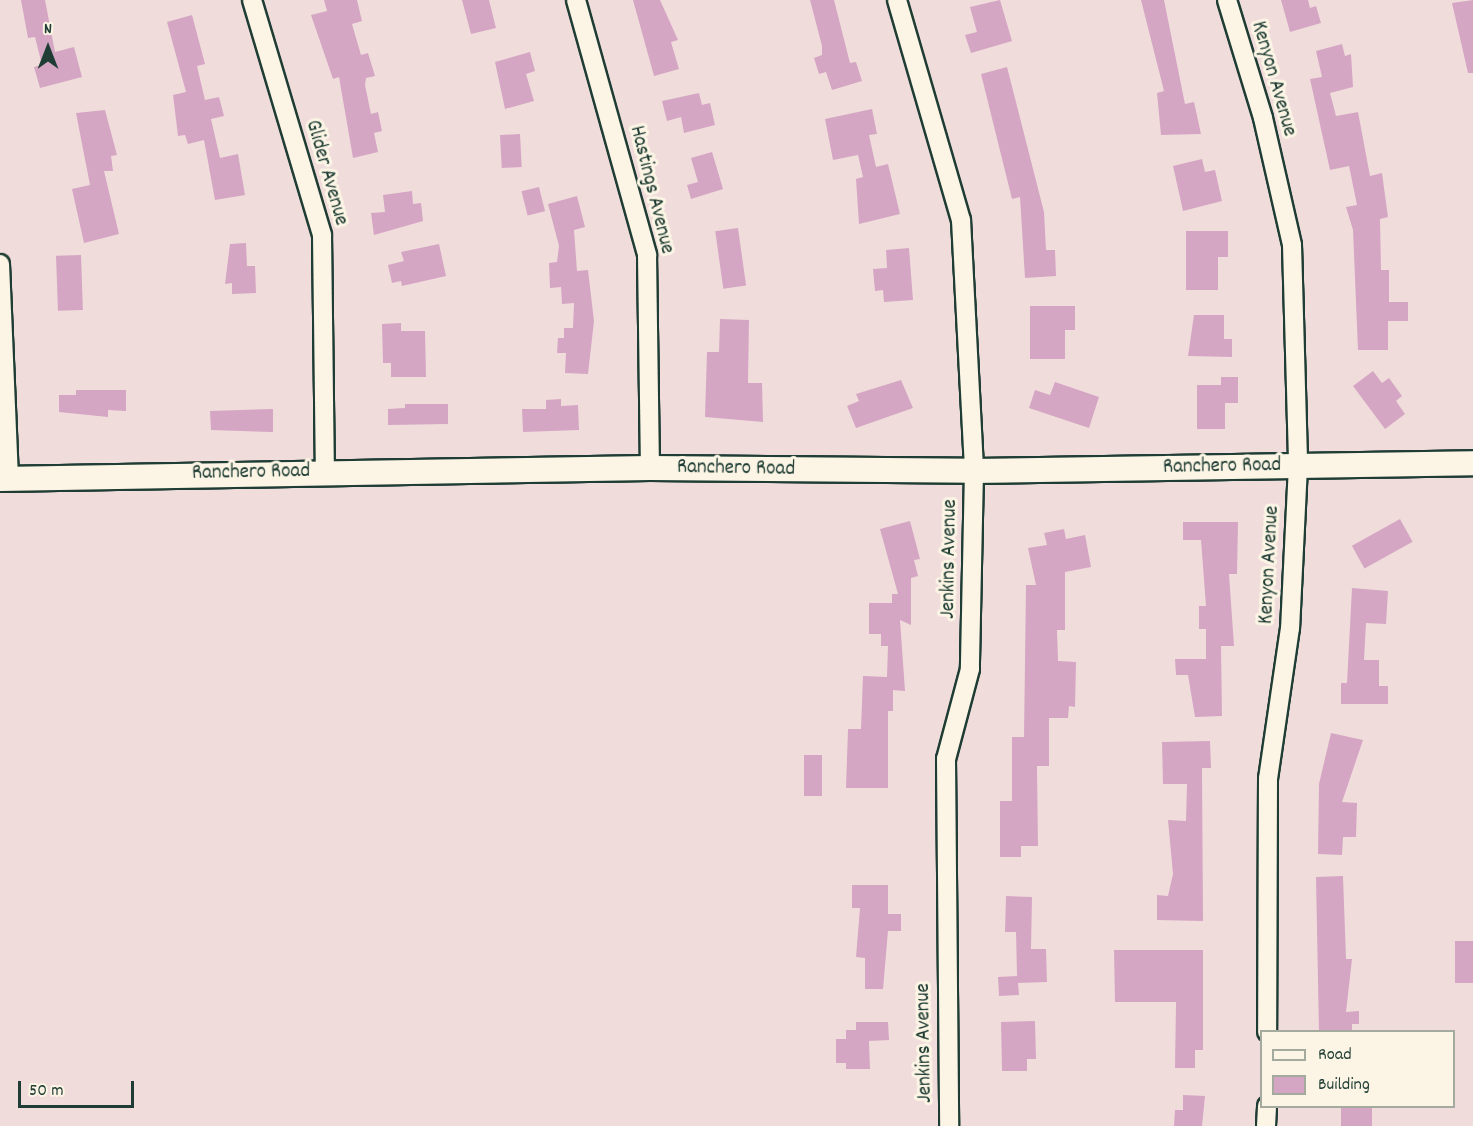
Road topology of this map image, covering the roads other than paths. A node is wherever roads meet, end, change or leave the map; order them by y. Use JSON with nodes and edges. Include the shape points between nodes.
{"nodes":[{"id":1,"x":252,"y":0,"type":"edge"},
{"id":2,"x":576,"y":0,"type":"edge"},
{"id":3,"x":897,"y":0,"type":"edge"},
{"id":4,"x":1227,"y":0,"type":"edge"},
{"id":5,"x":0,"y":264,"type":"edge"},
{"id":6,"x":1473,"y":463,"type":"edge"},
{"id":7,"x":1298,"y":465,"type":"junction"},
{"id":8,"x":650,"y":468,"type":"junction"},
{"id":9,"x":975,"y":471,"type":"junction"},
{"id":10,"x":325,"y":472,"type":"junction"},
{"id":11,"x":4,"y":479,"type":"edge"},
{"id":12,"x":1267,"y":1030,"type":"edge"},
{"id":13,"x":1267,"y":1108,"type":"edge"},
{"id":14,"x":949,"y":1126,"type":"edge"},
{"id":15,"x":1266,"y":1126,"type":"edge"}],
"edges":[{"from":1,"to":10,"type":"street","name":"Glider Avenue","via":[[322,234]]},
{"from":2,"to":8,"type":"street","name":"Hastings Avenue","via":[[647,255]]},
{"from":3,"to":9,"type":"street","name":"Jenkins Avenue","via":[[962,220]]},
{"from":4,"to":7,"type":"street","name":"Kenyon Avenue","via":[[1263,118],[1292,244]]},
{"from":5,"to":11,"type":"street"},
{"from":6,"to":7,"type":"main road","name":"Ranchero Road"},
{"from":7,"to":9,"type":"main road","name":"Ranchero Road"},
{"from":7,"to":12,"type":"street","name":"Kenyon Avenue","via":[[1290,628],[1268,778]]},
{"from":8,"to":9,"type":"main road","name":"Ranchero Road"},
{"from":8,"to":10,"type":"main road","name":"Ranchero Road"},
{"from":9,"to":14,"type":"street","name":"Jenkins Avenue","via":[[970,669],[946,759]]},
{"from":10,"to":11,"type":"main road","name":"Ranchero Road"},
{"from":13,"to":15,"type":"street"}]}
